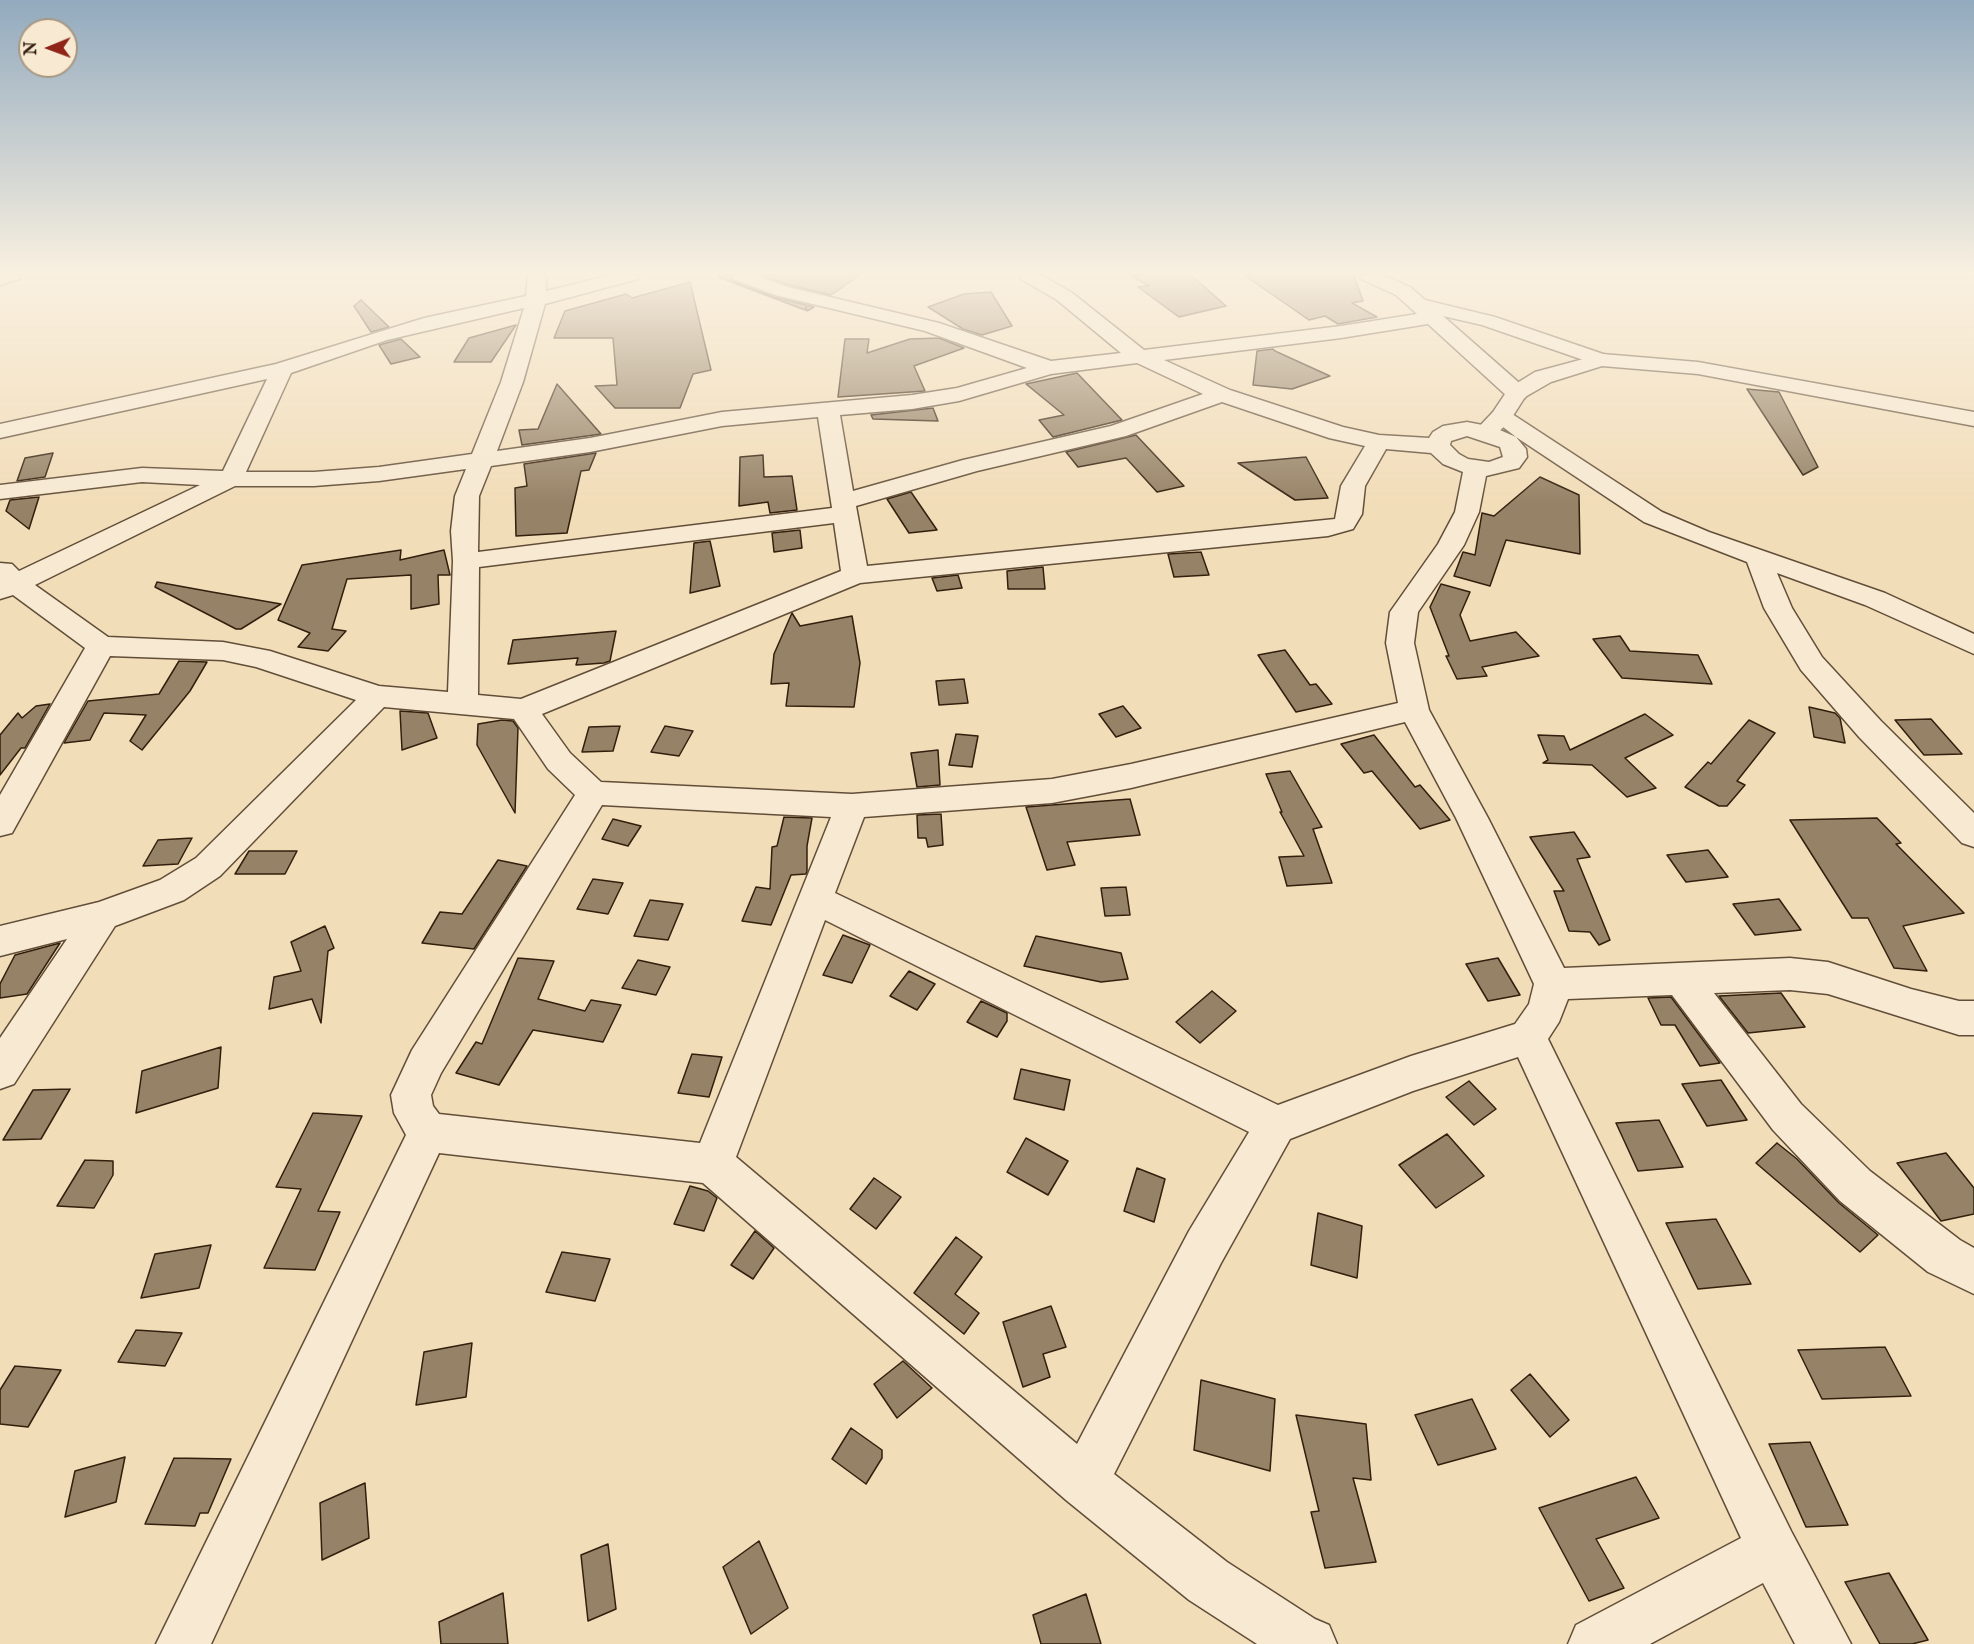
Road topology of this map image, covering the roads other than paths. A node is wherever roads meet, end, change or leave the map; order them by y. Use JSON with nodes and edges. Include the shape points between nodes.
{"nodes":[{"id":1,"x":334,"y":352,"type":"edge"},
{"id":2,"x":520,"y":352,"type":"edge"},
{"id":3,"x":1003,"y":352,"type":"edge"},
{"id":4,"x":1133,"y":352,"type":"edge"},
{"id":5,"x":1174,"y":352,"type":"edge"},
{"id":6,"x":1471,"y":352,"type":"edge"},
{"id":7,"x":1578,"y":352,"type":"edge"},
{"id":8,"x":1138,"y":356,"type":"junction"},
{"id":9,"x":1602,"y":360,"type":"junction"},
{"id":10,"x":1049,"y":368,"type":"junction"},
{"id":11,"x":282,"y":369,"type":"junction"},
{"id":12,"x":1517,"y":393,"type":"junction"},
{"id":13,"x":1222,"y":395,"type":"junction"},
{"id":14,"x":828,"y":411,"type":"junction"},
{"id":15,"x":1974,"y":419,"type":"edge"},
{"id":16,"x":0,"y":431,"type":"edge"},
{"id":17,"x":1487,"y":439,"type":"junction"},
{"id":18,"x":1379,"y":442,"type":"junction"},
{"id":19,"x":1438,"y":446,"type":"junction"},
{"id":20,"x":481,"y":460,"type":"junction"},
{"id":21,"x":231,"y":479,"type":"junction"},
{"id":22,"x":0,"y":492,"type":"edge"},
{"id":23,"x":844,"y":508,"type":"junction"},
{"id":24,"x":1758,"y":558,"type":"junction"},
{"id":25,"x":466,"y":561,"type":"junction"},
{"id":26,"x":855,"y":574,"type":"junction"},
{"id":27,"x":5,"y":580,"type":"edge"},
{"id":28,"x":1974,"y":645,"type":"edge"},
{"id":29,"x":101,"y":646,"type":"junction"},
{"id":30,"x":377,"y":696,"type":"junction"},
{"id":31,"x":463,"y":704,"type":"junction"},
{"id":32,"x":523,"y":710,"type":"junction"},
{"id":33,"x":1414,"y":710,"type":"junction"},
{"id":34,"x":593,"y":793,"type":"junction"},
{"id":35,"x":852,"y":806,"type":"junction"},
{"id":36,"x":0,"y":824,"type":"edge"},
{"id":37,"x":1974,"y":834,"type":"edge"},
{"id":38,"x":816,"y":900,"type":"junction"},
{"id":39,"x":102,"y":916,"type":"junction"},
{"id":40,"x":0,"y":941,"type":"edge"},
{"id":41,"x":1681,"y":978,"type":"junction"},
{"id":42,"x":1553,"y":984,"type":"junction"},
{"id":43,"x":1974,"y":1018,"type":"edge"},
{"id":44,"x":1527,"y":1037,"type":"junction"},
{"id":45,"x":0,"y":1071,"type":"edge"},
{"id":46,"x":1276,"y":1125,"type":"junction"},
{"id":47,"x":428,"y":1132,"type":"junction"},
{"id":48,"x":712,"y":1164,"type":"junction"},
{"id":49,"x":1974,"y":1272,"type":"edge"},
{"id":50,"x":1084,"y":1482,"type":"junction"},
{"id":51,"x":1773,"y":1549,"type":"junction"},
{"id":52,"x":183,"y":1644,"type":"edge"},
{"id":53,"x":1310,"y":1644,"type":"edge"},
{"id":54,"x":1594,"y":1644,"type":"edge"},
{"id":55,"x":1824,"y":1644,"type":"edge"}],
"edges":[{"from":1,"to":11,"type":"street"},
{"from":2,"to":20,"type":"street","via":[[505,403]]},
{"from":3,"to":10,"type":"street"},
{"from":4,"to":8,"type":"street"},
{"from":5,"to":8,"type":"street"},
{"from":6,"to":12,"type":"street"},
{"from":7,"to":9,"type":"street"},
{"from":8,"to":10,"type":"street"},
{"from":8,"to":13,"type":"street"},
{"from":9,"to":12,"type":"street","via":[[1543,377]]},
{"from":9,"to":15,"type":"street","via":[[1698,368]]},
{"from":10,"to":14,"type":"street","via":[[959,394]]},
{"from":11,"to":16,"type":"street"},
{"from":11,"to":21,"type":"street"},
{"from":12,"to":17,"type":"street"},
{"from":13,"to":18,"type":"street","via":[[1294,420]]},
{"from":13,"to":23,"type":"street","via":[[1118,431],[971,465]]},
{"from":14,"to":20,"type":"street","via":[[722,419],[601,443]]},
{"from":14,"to":23,"type":"street"},
{"from":17,"to":19,"type":"street","via":[[1451,459]]},
{"from":17,"to":19,"type":"street","via":[[1467,429],[1451,431],[1441,437]]},
{"from":17,"to":24,"type":"street","via":[[1653,517]]},
{"from":17,"to":33,"type":"street","via":[[1467,512],[1451,545],[1404,612],[1400,643]]},
{"from":18,"to":19,"type":"street"},
{"from":18,"to":26,"type":"street","via":[[1353,486],[1350,514],[1344,524]]},
{"from":20,"to":21,"type":"street","via":[[314,479]]},
{"from":20,"to":25,"type":"street","via":[[467,496]]},
{"from":21,"to":22,"type":"street","via":[[142,475]]},
{"from":21,"to":27,"type":"street"},
{"from":23,"to":25,"type":"street"},
{"from":23,"to":26,"type":"street"},
{"from":24,"to":28,"type":"street","via":[[1875,598]]},
{"from":24,"to":37,"type":"street","via":[[1778,608],[1811,663],[1878,738]]},
{"from":25,"to":31,"type":"street"},
{"from":26,"to":32,"type":"street"},
{"from":27,"to":29,"type":"street"},
{"from":29,"to":30,"type":"street","via":[[223,651],[260,658]]},
{"from":29,"to":36,"type":"street"},
{"from":30,"to":31,"type":"street"},
{"from":30,"to":39,"type":"street","via":[[208,867],[172,890]]},
{"from":31,"to":32,"type":"street"},
{"from":32,"to":34,"type":"street","via":[[559,761]]},
{"from":33,"to":35,"type":"street","via":[[1131,776],[1052,790]]},
{"from":33,"to":42,"type":"street"},
{"from":34,"to":35,"type":"street"},
{"from":34,"to":47,"type":"street","via":[[426,1062],[411,1095],[414,1113]]},
{"from":35,"to":38,"type":"street"},
{"from":38,"to":46,"type":"street"},
{"from":38,"to":48,"type":"street"},
{"from":39,"to":40,"type":"street"},
{"from":39,"to":45,"type":"street"},
{"from":41,"to":42,"type":"street"},
{"from":41,"to":43,"type":"street","via":[[1790,974],[1828,978],[1911,1005],[1959,1018]]},
{"from":41,"to":49,"type":"street","via":[[1787,1117],[1855,1186],[1944,1256]]},
{"from":42,"to":44,"type":"street","via":[[1546,1010]]},
{"from":44,"to":46,"type":"street","via":[[1411,1074]]},
{"from":44,"to":51,"type":"street"},
{"from":46,"to":50,"type":"street","via":[[1205,1248]]},
{"from":47,"to":48,"type":"street"},
{"from":47,"to":52,"type":"street"},
{"from":48,"to":50,"type":"street"},
{"from":50,"to":53,"type":"street","via":[[1208,1581]]},
{"from":51,"to":54,"type":"street"},
{"from":51,"to":55,"type":"street"}]}
